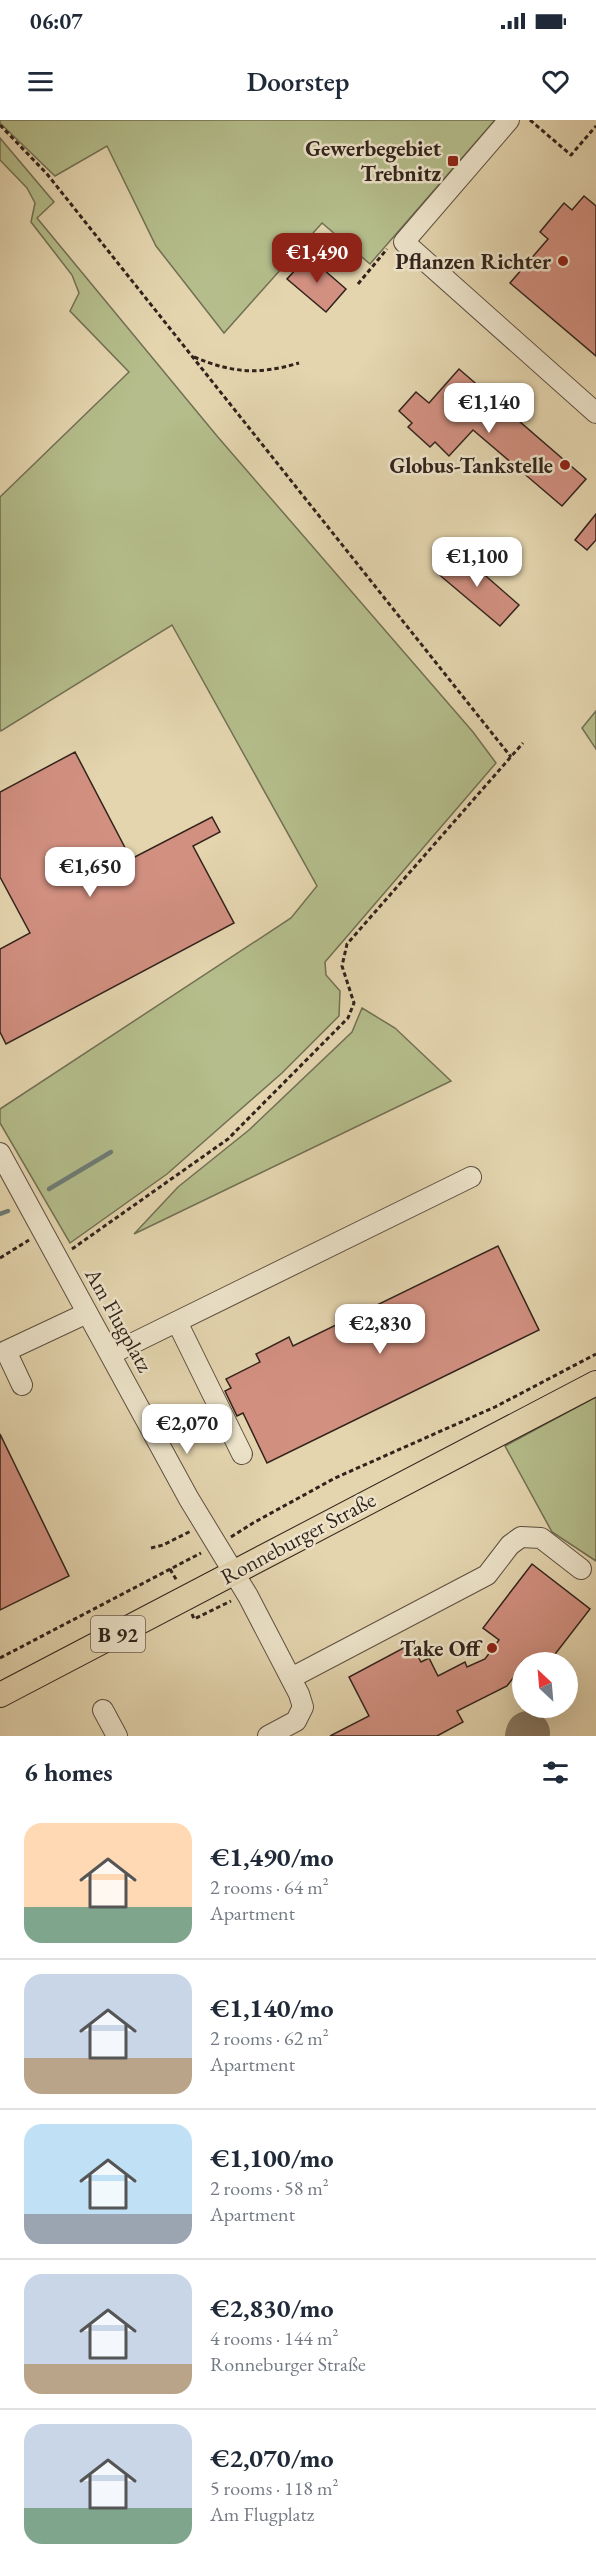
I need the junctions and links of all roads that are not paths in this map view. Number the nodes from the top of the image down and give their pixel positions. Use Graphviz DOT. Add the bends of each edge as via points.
graph roads {
  1 [pos="509,120"];
  2 [pos="596,412"];
  3 [pos="0,1153"];
  4 [pos="471,1177"];
  5 [pos="87,1314"];
  6 [pos="177,1322"];
  7 [pos="111,1354"];
  8 [pos="596,1383"];
  9 [pos="22,1385"];
  10 [pos="242,1454"];
  11 [pos="581,1569"];
  12 [pos="234,1572"];
  13 [pos="291,1678"];
  14 [pos="0,1695"];
  15 [pos="103,1710"];
  16 [pos="117,1736"];
  17 [pos="268,1736"];
  1 -- 2 [label="street" via="404,242"];
  3 -- 5 [label="street, Am Flugplatz"];
  4 -- 6 [label="street"];
  5 -- 7 [label="street, Am Flugplatz"];
  5 -- 9 [label="street" via="6,1351"];
  6 -- 7 [label="street"];
  6 -- 10 [label="street"];
  7 -- 12 [label="street, Am Flugplatz"];
  8 -- 12 [label="main road, Ronneburger Straße / B 92"];
  11 -- 13 [label="street" via="541,1538 521,1537 487,1575"];
  12 -- 13 [label="street, Am Flugplatz"];
  12 -- 14 [label="main road, Ronneburger Straße / B 92"];
  13 -- 17 [label="street, Am Flugplatz" via="303,1707 296,1721"];
  15 -- 16 [label="street"];
}
